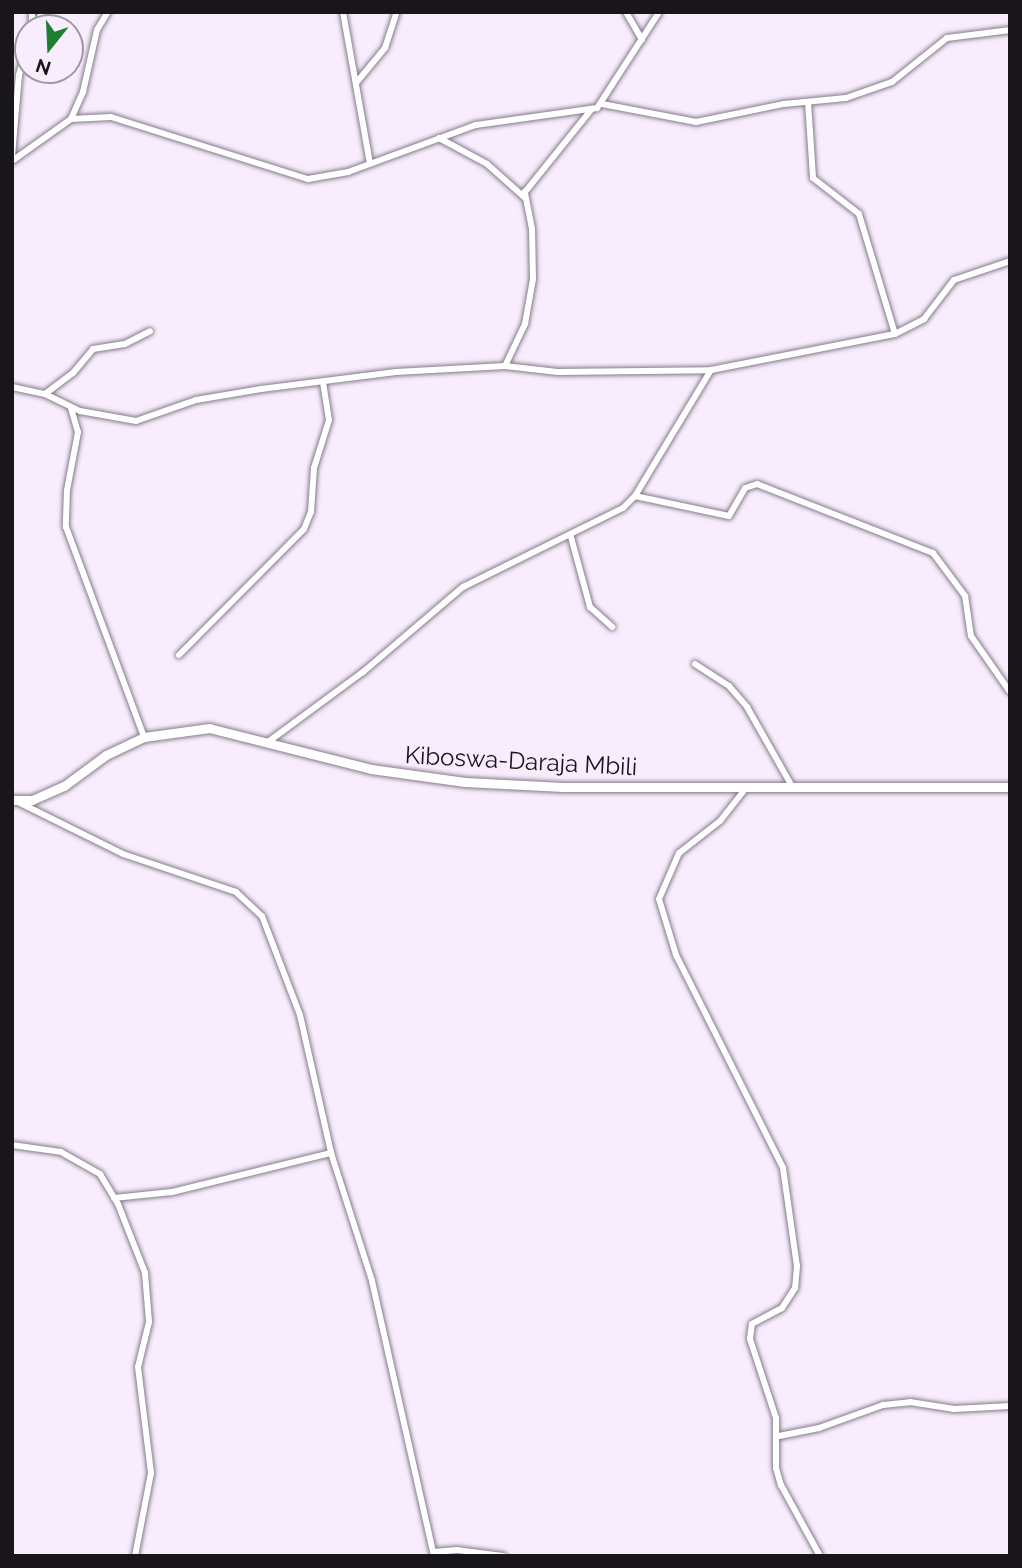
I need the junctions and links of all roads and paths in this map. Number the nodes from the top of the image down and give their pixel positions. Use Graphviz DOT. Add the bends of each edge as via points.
graph roads {
  1 [pos="108,12"];
  2 [pos="343,12"];
  3 [pos="397,12"];
  4 [pos="626,12"];
  5 [pos="659,12"];
  6 [pos="1010,30"];
  7 [pos="642,40"];
  8 [pos="356,83"];
  9 [pos="16,84"];
  10 [pos="808,102"];
  11 [pos="602,104"];
  12 [pos="591,110"];
  13 [pos="568,111"];
  14 [pos="71,119"];
  15 [pos="577,127"];
  16 [pos="439,138"];
  17 [pos="12,156"];
  18 [pos="12,161"];
  19 [pos="370,163"];
  20 [pos="524,197"];
  21 [pos="1010,261"];
  22 [pos="150,331"];
  23 [pos="895,334"];
  24 [pos="505,366"];
  25 [pos="711,370"];
  26 [pos="323,382"];
  27 [pos="12,387"];
  28 [pos="45,394"];
  29 [pos="71,408"];
  30 [pos="635,496"];
  31 [pos="571,537"];
  32 [pos="612,627"];
  33 [pos="180,655"];
  34 [pos="695,664"];
  35 [pos="1010,692"];
  36 [pos="144,737"];
  37 [pos="268,742"];
  38 [pos="1010,787"];
  39 [pos="746,788"];
  40 [pos="793,788"];
  41 [pos="15,801"];
  42 [pos="12,1145"];
  43 [pos="331,1153"];
  44 [pos="114,1198"];
  45 [pos="1010,1406"];
  46 [pos="779,1436"];
  47 [pos="434,1554"];
  48 [pos="135,1556"];
  49 [pos="504,1556"];
  50 [pos="820,1556"];
  1 -- 14 [label="street" via="97,30 83,92"];
  2 -- 8 [label="street"];
  3 -- 8 [label="street" via="385,48"];
  4 -- 7 [label="street"];
  5 -- 7 [label="street"];
  6 -- 10 [label="street" via="947,38 879,89 846,99"];
  7 -- 11 [label="street"];
  8 -- 19 [label="street"];
  9 -- 17 [label="street"];
  10 -- 11 [label="street" via="696,122"];
  10 -- 23 [label="street" via="813,178 859,214"];
  11 -- 12 [label="street"];
  12 -- 13 [label="street"];
  12 -- 15 [label="street"];
  13 -- 15 [label="street"];
  13 -- 16 [label="street" via="518,116"];
  14 -- 18 [label="street"];
  14 -- 19 [label="street" via="119,118 308,179"];
  15 -- 20 [label="street" via="533,177"];
  16 -- 19 [label="street"];
  16 -- 20 [label="street" via="487,164"];
  20 -- 24 [label="street" via="533,229 533,279 525,324"];
  21 -- 23 [label="street" via="954,280 924,318"];
  22 -- 28 [label="street" via="125,344 93,349 73,373"];
  23 -- 25 [label="street"];
  24 -- 25 [label="street" via="565,372"];
  24 -- 26 [label="street" via="396,372"];
  25 -- 30 [label="street"];
  26 -- 29 [label="street" via="197,400 136,421"];
  26 -- 33 [label="street" via="329,420 314,468 311,512 304,529"];
  27 -- 28 [label="street"];
  28 -- 29 [label="street"];
  29 -- 36 [label="street" via="78,432 66,527"];
  30 -- 31 [label="street"];
  30 -- 35 [label="street" via="729,516 745,488 757,484 933,553 965,596 971,636"];
  31 -- 32 [label="street" via="590,607"];
  31 -- 37 [label="street" via="463,587 363,672"];
  34 -- 40 [label="street" via="729,686 747,707"];
  36 -- 37 [label="main road, Kiboswa-Daraja Mbili" via="209,728"];
  36 -- 41 [label="main road, Kiboswa-Daraja Mbili" via="106,755 64,786"];
  37 -- 39 [label="main road, Kiboswa-Daraja Mbili" via="371,769 441,780"];
  38 -- 40 [label="main road, Kiboswa-Daraja Mbili"];
  39 -- 40 [label="main road, Kiboswa-Daraja Mbili"];
  39 -- 46 [label="street" via="720,821 679,853 659,899 676,955 783,1168 797,1266 795,1288 782,1308 757,1319 749,1331"];
  41 -- 43 [label="street" via="110,848 236,892 254,905 269,930 300,1015"];
  42 -- 44 [label="street" via="61,1152 83,1162 100,1174"];
  43 -- 44 [label="street" via="172,1192"];
  43 -- 47 [label="street" via="372,1280"];
  44 -- 48 [label="street" via="145,1273 149,1309 138,1367 150,1485"];
  45 -- 46 [label="street" via="883,1405 819,1428"];
  46 -- 50 [label="street" via="776,1468 781,1485"];
  47 -- 49 [label="street" via="457,1550"];
}
